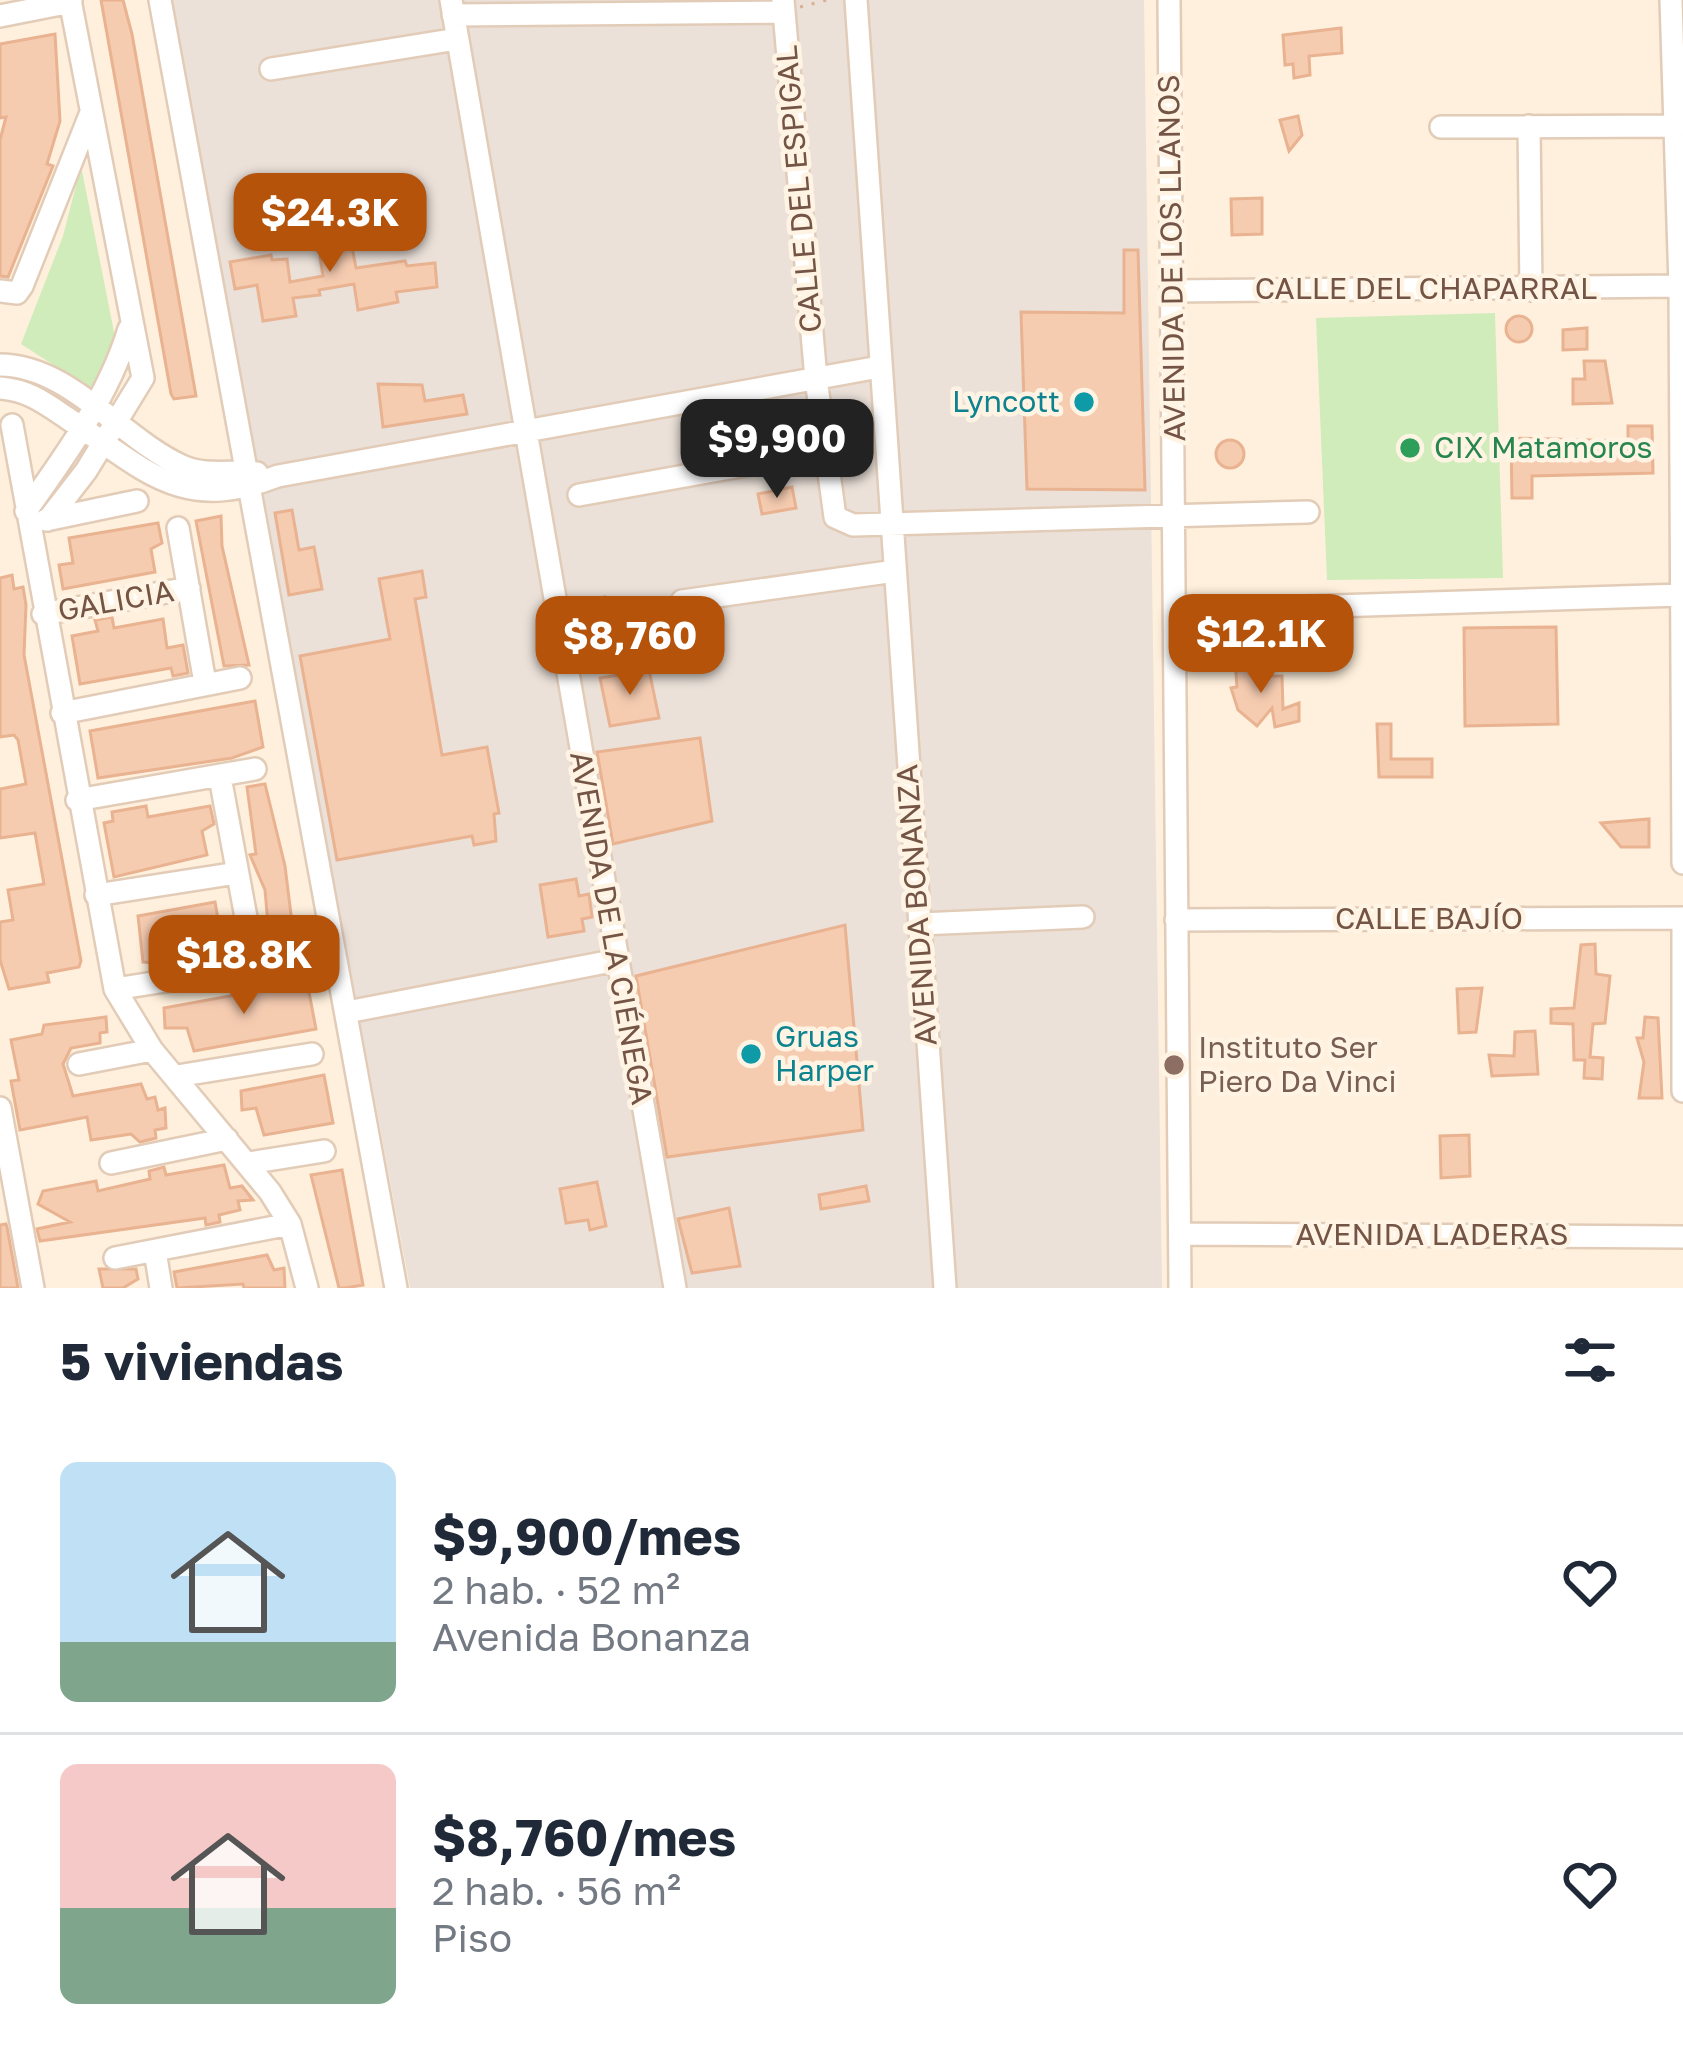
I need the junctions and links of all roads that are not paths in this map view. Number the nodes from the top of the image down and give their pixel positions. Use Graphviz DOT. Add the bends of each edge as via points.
graph roads {
  1 [pos="160,0"];
  2 [pos="856,0"];
  3 [pos="1169,0"];
  4 [pos="1671,0"];
  5 [pos="70,1"];
  6 [pos="783,6"];
  7 [pos="452,7"];
  8 [pos="0,16"];
  9 [pos="458,38"];
  10 [pos="271,69"];
  11 [pos="1679,73"];
  12 [pos="90,115"];
  13 [pos="1677,126"];
  14 [pos="1441,127"];
  15 [pos="1528,127"];
  16 [pos="1680,286"];
  17 [pos="1531,290"];
  18 [pos="0,291"];
  19 [pos="1172,291"];
  20 [pos="129,328"];
  21 [pos="0,365"];
  22 [pos="879,367"];
  23 [pos="1682,369"];
  24 [pos="816,379"];
  25 [pos="0,388"];
  26 [pos="86,417"];
  27 [pos="12,425"];
  28 [pos="524,431"];
  29 [pos="110,434"];
  30 [pos="824,452"];
  31 [pos="246,480"];
  32 [pos="579,495"];
  33 [pos="137,501"];
  34 [pos="1308,512"];
  35 [pos="1174,516"];
  36 [pos="34,518"];
  37 [pos="892,521"];
  38 [pos="178,528"];
  39 [pos="895,571"];
  40 [pos="190,588"];
  41 [pos="1681,595"];
  42 [pos="682,601"];
  43 [pos="1174,611"];
  44 [pos="43,614"];
  45 [pos="1682,667"];
  46 [pos="240,678"];
  47 [pos="205,683"];
  48 [pos="62,712"];
  49 [pos="255,769"];
  50 [pos="220,777"];
  51 [pos="77,800"];
  52 [pos="1683,863"];
  53 [pos="237,873"];
  54 [pos="96,895"];
  55 [pos="1083,917"];
  56 [pos="1176,920"];
  57 [pos="1683,921"];
  58 [pos="920,924"];
  59 [pos="1682,955"];
  60 [pos="616,959"];
  61 [pos="291,961"];
  62 [pos="255,966"];
  63 [pos="116,989"];
  64 [pos="347,1012"];
  65 [pos="152,1050"];
  66 [pos="312,1054"];
  67 [pos="79,1064"];
  68 [pos="177,1076"];
  69 [pos="1683,1091"];
  70 [pos="0,1108"];
  71 [pos="227,1139"];
  72 [pos="3,1145"];
  73 [pos="324,1150"];
  74 [pos="111,1163"];
  75 [pos="249,1163"];
  76 [pos="290,1224"];
  77 [pos="1180,1234"];
  78 [pos="1683,1237"];
  79 [pos="155,1251"];
  80 [pos="115,1258"];
  81 [pos="33,1288"];
  82 [pos="161,1288"];
  83 [pos="307,1288"];
  84 [pos="396,1288"];
  85 [pos="675,1288"];
  86 [pos="945,1288"];
  87 [pos="1180,1288"];
  1 -- 31 [label="street"];
  2 -- 22 [label="street, AVENIDA BONANZA"];
  3 -- 19 [label="street, AVENIDA DE LOS LLANOS"];
  4 -- 11 [label="street"];
  5 -- 8 [label="street"];
  5 -- 12 [label="street"];
  6 -- 7 [label="street"];
  6 -- 24 [label="street, CALLE DEL ESPIGAL"];
  7 -- 9 [label="street, AVENIDA DE LA CIÉNEGA"];
  9 -- 10 [label="street"];
  9 -- 28 [label="street, AVENIDA DE LA CIÉNEGA"];
  11 -- 13 [label="street"];
  12 -- 18 [label="street" via="22,286"];
  12 -- 20 [label="street"];
  13 -- 15 [label="street"];
  13 -- 16 [label="street"];
  14 -- 15 [label="street"];
  15 -- 17 [label="street"];
  16 -- 17 [label="street, CALLE DEL CHAPARRAL"];
  16 -- 23 [label="street"];
  17 -- 19 [label="street, CALLE DEL CHAPARRAL"];
  19 -- 35 [label="street, AVENIDA DE LOS LLANOS"];
  20 -- 26 [label="street"];
  20 -- 29 [label="street" via="142,378"];
  21 -- 26 [label="street" via="35,371"];
  22 -- 24 [label="street"];
  22 -- 37 [label="street, AVENIDA BONANZA"];
  23 -- 41 [label="street"];
  24 -- 28 [label="street"];
  24 -- 30 [label="street"];
  25 -- 26 [label="street"];
  26 -- 29 [label="street"];
  26 -- 36 [label="street"];
  27 -- 36 [label="street"];
  28 -- 31 [label="street"];
  28 -- 60 [label="street, AVENIDA DE LA CIÉNEGA"];
  29 -- 31 [label="street" via="177,488 217,493"];
  29 -- 36 [label="street"];
  30 -- 32 [label="street"];
  30 -- 37 [label="street" via="835,517 853,525"];
  31 -- 64 [label="street"];
  33 -- 36 [label="street"];
  34 -- 35 [label="street"];
  35 -- 37 [label="street"];
  35 -- 43 [label="street, AVENIDA DE LOS LLANOS"];
  36 -- 44 [label="street"];
  37 -- 39 [label="street, AVENIDA BONANZA"];
  38 -- 40 [label="street"];
  39 -- 42 [label="street"];
  39 -- 58 [label="street, AVENIDA BONANZA"];
  40 -- 44 [label="street, GALICIA"];
  40 -- 47 [label="street"];
  41 -- 43 [label="street"];
  41 -- 45 [label="street"];
  43 -- 56 [label="street"];
  44 -- 48 [label="street"];
  45 -- 52 [label="street"];
  46 -- 47 [label="street"];
  47 -- 48 [label="street"];
  48 -- 51 [label="street"];
  49 -- 50 [label="street"];
  50 -- 51 [label="street"];
  50 -- 53 [label="street"];
  51 -- 54 [label="street"];
  53 -- 54 [label="street"];
  53 -- 62 [label="street"];
  54 -- 63 [label="street"];
  55 -- 58 [label="street"];
  56 -- 57 [label="street, CALLE BAJÍO"];
  56 -- 77 [label="street"];
  57 -- 59 [label="street"];
  58 -- 86 [label="street, AVENIDA BONANZA"];
  59 -- 69 [label="street"];
  60 -- 64 [label="street"];
  60 -- 85 [label="street, AVENIDA DE LA CIÉNEGA"];
  61 -- 62 [label="street"];
  62 -- 63 [label="street"];
  63 -- 65 [label="street"];
  64 -- 84 [label="street"];
  65 -- 67 [label="street"];
  65 -- 68 [label="street"];
  66 -- 68 [label="street"];
  68 -- 71 [label="street"];
  70 -- 72 [label="street"];
  71 -- 74 [label="street"];
  71 -- 75 [label="street"];
  72 -- 81 [label="street"];
  73 -- 75 [label="street"];
  75 -- 76 [label="street"];
  76 -- 79 [label="street"];
  76 -- 83 [label="street"];
  77 -- 78 [label="street, AVENIDA LADERAS"];
  77 -- 87 [label="street"];
  79 -- 80 [label="street"];
  79 -- 82 [label="street"];
}
